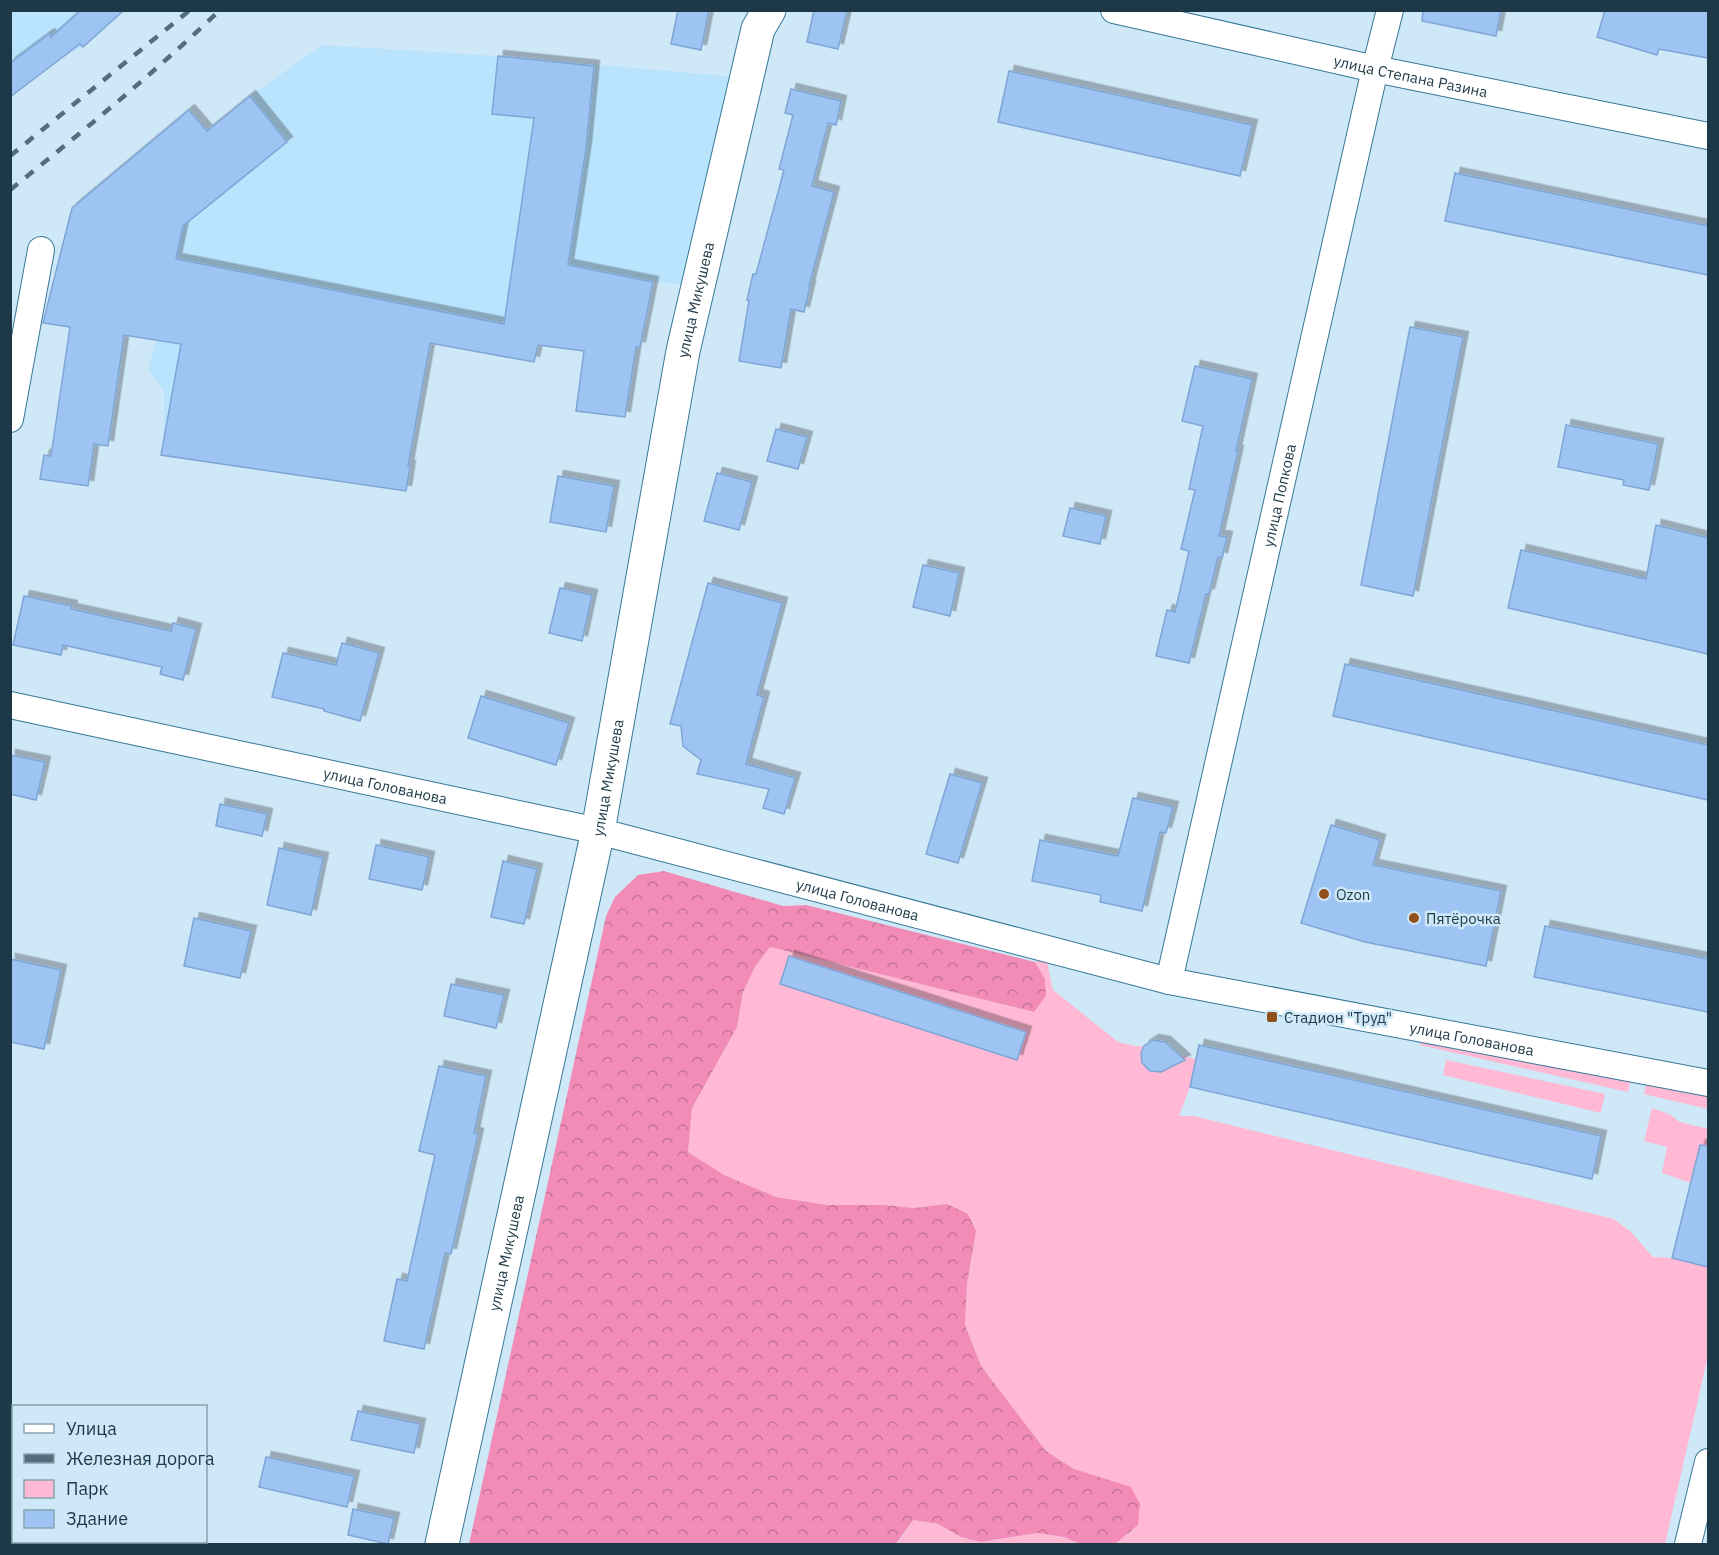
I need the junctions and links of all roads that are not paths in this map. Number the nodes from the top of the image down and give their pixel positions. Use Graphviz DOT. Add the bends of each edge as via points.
graph roads {
  1 [pos="769,10"];
  2 [pos="1114,10"];
  3 [pos="1390,10"];
  4 [pos="1375,69"];
  5 [pos="1708,136"];
  6 [pos="41,250"];
  7 [pos="10,419"];
  8 [pos="10,705"];
  9 [pos="598,831"];
  10 [pos="1169,981"];
  11 [pos="1708,1083"];
  12 [pos="1708,1462"];
  13 [pos="442,1545"];
  14 [pos="1688,1545"];
  1 -- 9 [label="street, улица Микушева" via="758,29 683,351"];
  2 -- 4 [label="street, улица Степана Разина"];
  3 -- 4 [label="street, улица Попкова"];
  4 -- 5 [label="street, улица Степана Разина"];
  4 -- 10 [label="street, улица Попкова"];
  6 -- 7 [label="street"];
  8 -- 9 [label="street, улица Голованова"];
  9 -- 10 [label="street, улица Голованова"];
  9 -- 13 [label="street, улица Микушева"];
  10 -- 11 [label="street, улица Голованова"];
  12 -- 14 [label="street"];
}
